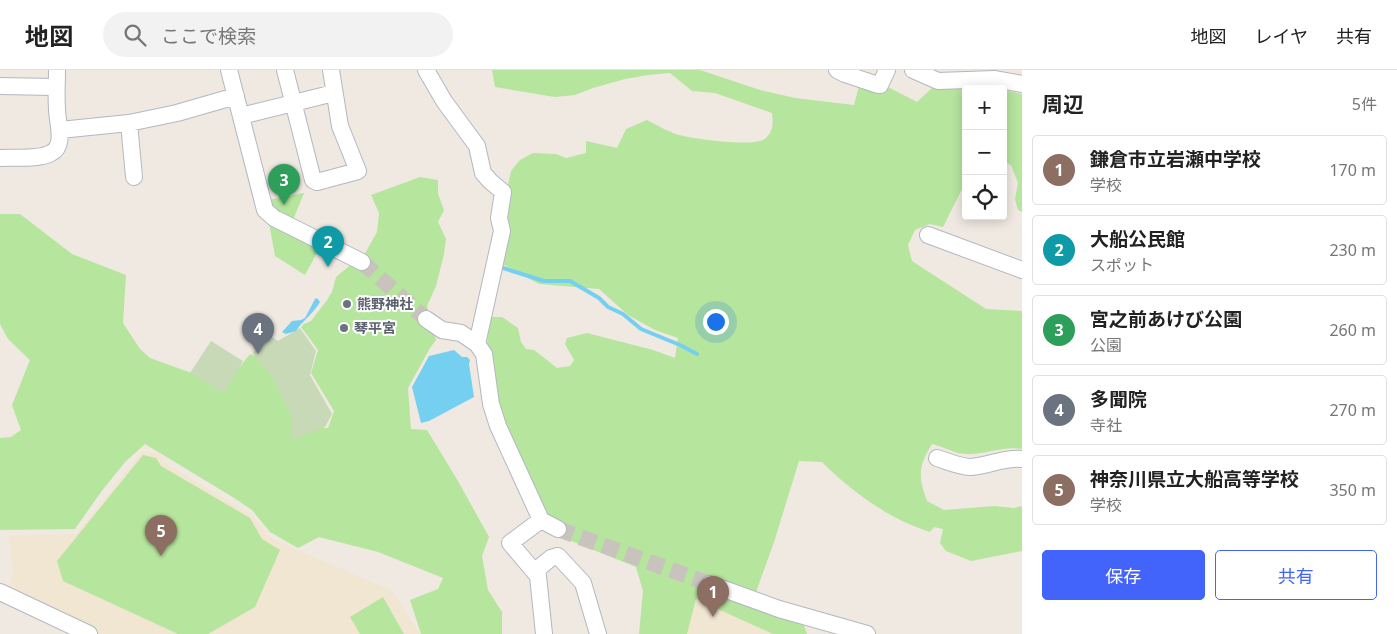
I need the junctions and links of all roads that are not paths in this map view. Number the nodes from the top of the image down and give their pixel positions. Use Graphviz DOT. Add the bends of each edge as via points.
graph roads {
  1 [pos="56,70"];
  2 [pos="229,70"];
  3 [pos="285,70"];
  4 [pos="331,70"];
  5 [pos="426,70"];
  6 [pos="837,70"];
  7 [pos="887,70"];
  8 [pos="913,70"];
  9 [pos="997,74"];
  10 [pos="941,75"];
  11 [pos="1022,84"];
  12 [pos="0,86"];
  13 [pos="56,88"];
  14 [pos="334,93"];
  15 [pos="236,96"];
  16 [pos="293,103"];
  17 [pos="241,116"];
  18 [pos="129,124"];
  19 [pos="60,130"];
  20 [pos="0,158"];
  21 [pos="134,176"];
  22 [pos="928,235"];
  23 [pos="362,262"];
  24 [pos="1022,270"];
  25 [pos="426,320"];
  26 [pos="477,344"];
  27 [pos="937,458"];
  28 [pos="1022,459"];
  29 [pos="541,520"];
  30 [pos="558,529"];
  31 [pos="535,572"];
  32 [pos="710,584"];
  33 [pos="0,592"];
  34 [pos="89,634"];
  35 [pos="544,634"];
  36 [pos="598,634"];
  37 [pos="867,634"];
  1 -- 13 [label="street"];
  2 -- 15 [label="street"];
  3 -- 16 [label="street"];
  4 -- 14 [label="street"];
  5 -- 26 [label="street" via="477,146 483,173 503,192 499,218 502,232"];
  6 -- 7 [label="street" via="878,85"];
  8 -- 10 [label="street"];
  9 -- 10 [label="street"];
  9 -- 11 [label="street"];
  12 -- 13 [label="street"];
  13 -- 19 [label="street"];
  14 -- 16 [label="street"];
  14 -- 16 [label="street" via="340,126 358,171 317,182"];
  15 -- 17 [label="street"];
  15 -- 18 [label="street"];
  16 -- 17 [label="street"];
  17 -- 23 [label="street" via="265,210 274,218"];
  18 -- 19 [label="street"];
  18 -- 21 [label="street"];
  19 -- 20 [label="street" via="57,149 52,153"];
  22 -- 24 [label="street"];
  25 -- 26 [label="street" via="442,330 461,333"];
  26 -- 29 [label="street" via="484,354 491,404 498,426"];
  27 -- 28 [label="street" via="971,467"];
  29 -- 30 [label="street"];
  29 -- 31 [label="street" via="510,543"];
  31 -- 35 [label="street"];
  31 -- 36 [label="street" via="558,556 583,583"];
  32 -- 37 [label="street" via="779,609"];
  33 -- 34 [label="street"];
}
